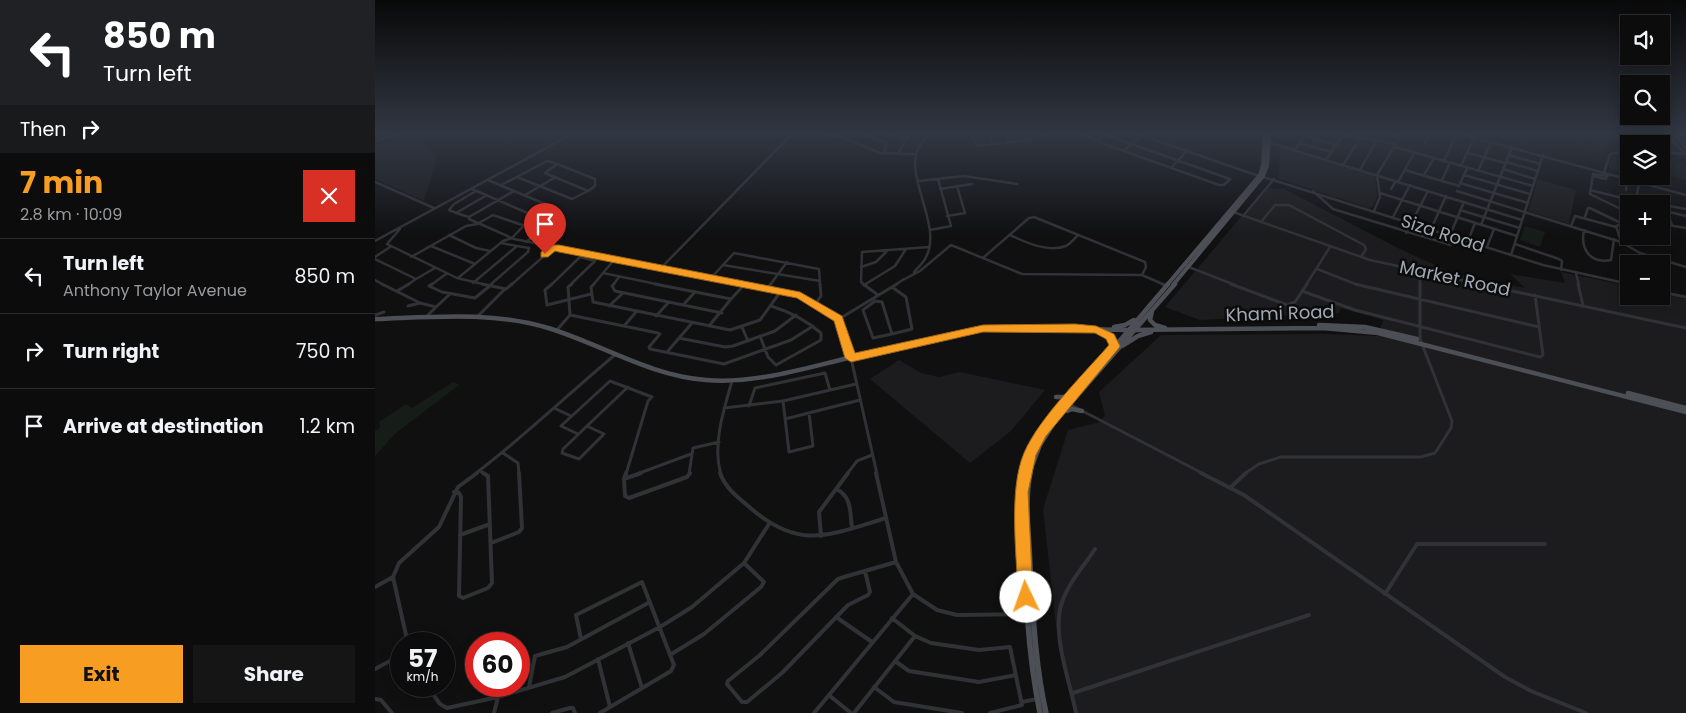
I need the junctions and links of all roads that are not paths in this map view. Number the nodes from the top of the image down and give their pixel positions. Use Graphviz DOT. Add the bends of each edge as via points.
graph roads {
  1 [pos="509,168"];
  2 [pos="532,168"];
  3 [pos="550,168"];
  4 [pos="568,168"];
  5 [pos="758,168"];
  6 [pos="918,168"];
  7 [pos="1171,168"];
  8 [pos="1200,168"];
  9 [pos="1240,168"];
  10 [pos="1265,168"];
  11 [pos="1355,168"];
  12 [pos="1381,168"];
  13 [pos="1428,168"];
  14 [pos="1448,168"];
  15 [pos="1467,168"];
  16 [pos="1468,168"];
  17 [pos="1528,168"];
  18 [pos="1589,168"];
  19 [pos="1607,168"];
  20 [pos="1503,169"];
  21 [pos="1360,170"];
  22 [pos="1405,170"];
  23 [pos="1479,171"];
  24 [pos="1538,171"];
  25 [pos="1606,173"];
  26 [pos="1261,175"];
  27 [pos="1377,175"];
  28 [pos="1424,175"];
  29 [pos="1464,175"];
  30 [pos="517,177"];
  31 [pos="554,177"];
  32 [pos="1500,177"];
  33 [pos="1620,178"];
  34 [pos="938,179"];
  35 [pos="1274,179"];
  36 [pos="1535,179"];
  37 [pos="487,180"];
  38 [pos="1442,180"];
  39 [pos="919,181"];
  40 [pos="1397,181"];
  41 [pos="375,182"];
  42 [pos="972,184"];
  43 [pos="1017,184"];
  44 [pos="1460,184"];
  45 [pos="1410,185"];
  46 [pos="1497,185"];
  47 [pos="1626,185"];
  48 [pos="1639,185"];
  49 [pos="501,186"];
  50 [pos="540,186"];
  51 [pos="957,186"];
  52 [pos="1533,186"];
  53 [pos="941,188"];
  54 [pos="471,189"];
  55 [pos="1391,189"];
  56 [pos="1590,190"];
  57 [pos="1626,190"];
  58 [pos="477,191"];
  59 [pos="515,191"];
  60 [pos="588,191"];
  61 [pos="1313,191"];
  62 [pos="1428,191"];
  63 [pos="1457,191"];
  64 [pos="1658,192"];
  65 [pos="1380,193"];
  66 [pos="1494,193"];
  67 [pos="1530,194"];
  68 [pos="1637,194"];
  69 [pos="487,195"];
  70 [pos="525,195"];
  71 [pos="1686,195"];
  72 [pos="1446,196"];
  73 [pos="1620,198"];
  74 [pos="1453,199"];
  75 [pos="498,200"];
  76 [pos="1401,200"];
  77 [pos="1491,201"];
  78 [pos="1464,202"];
  79 [pos="1528,203"];
  80 [pos="1670,205"];
  81 [pos="1419,206"];
  82 [pos="435,209"];
  83 [pos="1487,209"];
  84 [pos="1686,209"];
  85 [pos="1460,210"];
  86 [pos="1620,210"];
  87 [pos="1374,211"];
  88 [pos="1525,211"];
  89 [pos="1232,212"];
  90 [pos="1439,212"];
  91 [pos="1670,212"];
  92 [pos="457,213"];
  93 [pos="469,216"];
  94 [pos="549,216"];
  95 [pos="947,216"];
  96 [pos="1243,216"];
  97 [pos="1686,216"];
  98 [pos="1393,217"];
  99 [pos="531,218"];
  100 [pos="1457,218"];
  101 [pos="1484,218"];
  102 [pos="1585,218"];
  103 [pos="1522,220"];
  104 [pos="1670,221"];
  105 [pos="1261,222"];
  106 [pos="478,223"];
  107 [pos="1411,223"];
  108 [pos="1475,223"];
  109 [pos="1620,223"];
  110 [pos="1620,224"];
  111 [pos="1481,225"];
  112 [pos="1672,225"];
  113 [pos="525,226"];
  114 [pos="1571,226"];
  115 [pos="402,227"];
  116 [pos="1616,227"];
  117 [pos="1520,228"];
  118 [pos="1686,228"];
  119 [pos="1431,229"];
  120 [pos="1494,229"];
  121 [pos="930,230"];
  122 [pos="1584,230"];
  123 [pos="1406,233"];
  124 [pos="449,235"];
  125 [pos="1078,235"];
  126 [pos="1450,235"];
  127 [pos="1010,236"];
  128 [pos="1517,236"];
  129 [pos="512,238"];
  130 [pos="1458,238"];
  131 [pos="1614,239"];
  132 [pos="1620,239"];
  133 [pos="375,241"];
  134 [pos="1468,241"];
  135 [pos="501,242"];
  136 [pos="526,242"];
  137 [pos="1620,242"];
  138 [pos="532,243"];
  139 [pos="1515,244"];
  140 [pos="1626,245"];
  141 [pos="391,246"];
  142 [pos="430,246"];
  143 [pos="517,246"];
  144 [pos="929,247"];
  145 [pos="1330,247"];
  146 [pos="1487,247"];
  147 [pos="529,248"];
  148 [pos="553,248"];
  149 [pos="906,249"];
  150 [pos="888,250"];
  151 [pos="491,251"];
  152 [pos="1640,253"];
  153 [pos="584,254"];
  154 [pos="1511,255"];
  155 [pos="1646,255"];
  156 [pos="411,257"];
  157 [pos="580,257"];
  158 [pos="600,257"];
  159 [pos="984,257"];
  160 [pos="1361,257"];
  161 [pos="375,258"];
  162 [pos="615,260"];
  163 [pos="595,262"];
  164 [pos="787,262"];
  165 [pos="1670,262"];
  166 [pos="475,264"];
  167 [pos="723,265"];
  168 [pos="1187,266"];
  169 [pos="861,267"];
  170 [pos="1686,267"];
  171 [pos="435,268"];
  172 [pos="661,268"];
  173 [pos="1317,269"];
  174 [pos="1420,270"];
  175 [pos="1561,270"];
  176 [pos="602,273"];
  177 [pos="1576,273"];
  178 [pos="447,274"];
  179 [pos="777,274"];
  180 [pos="1142,275"];
  181 [pos="620,277"];
  182 [pos="457,278"];
  183 [pos="711,278"];
  184 [pos="416,279"];
  185 [pos="375,280"];
  186 [pos="903,280"];
  187 [pos="820,282"];
  188 [pos="1620,282"];
  189 [pos="472,283"];
  190 [pos="744,285"];
  191 [pos="864,285"];
  192 [pos="489,286"];
  193 [pos="1169,286"];
  194 [pos="892,287"];
  195 [pos="506,289"];
  196 [pos="767,289"];
  197 [pos="396,291"];
  198 [pos="781,291"];
  199 [pos="1302,291"];
  200 [pos="695,292"];
  201 [pos="624,293"];
  202 [pos="450,294"];
  203 [pos="591,294"];
  204 [pos="1670,294"];
  205 [pos="878,295"];
  206 [pos="1535,295"];
  207 [pos="1686,297"];
  208 [pos="731,299"];
  209 [pos="1419,299"];
  210 [pos="413,300"];
  211 [pos="569,300"];
  212 [pos="669,302"];
  213 [pos="816,303"];
  214 [pos="419,304"];
  215 [pos="684,304"];
  216 [pos="609,306"];
  217 [pos="771,306"];
  218 [pos="1583,306"];
  219 [pos="436,307"];
  220 [pos="1154,307"];
  221 [pos="384,312"];
  222 [pos="432,312"];
  223 [pos="637,312"];
  224 [pos="722,313"];
  225 [pos="375,315"];
  226 [pos="571,315"];
  227 [pos="796,315"];
  228 [pos="656,316"];
  229 [pos="1139,316"];
  230 [pos="438,317"];
  231 [pos="477,317"];
  232 [pos="425,318"];
  233 [pos="839,318"];
  234 [pos="375,319"];
  235 [pos="692,323"];
  236 [pos="624,326"];
  237 [pos="709,326"];
  238 [pos="813,326"];
  239 [pos="1420,326"];
  240 [pos="742,327"];
  241 [pos="1539,327"];
  242 [pos="1686,328"];
  243 [pos="1095,329"];
  244 [pos="1171,329"];
  245 [pos="1130,330"];
  246 [pos="1165,330"];
  247 [pos="555,331"];
  248 [pos="892,334"];
  249 [pos="760,336"];
  250 [pos="679,338"];
  251 [pos="748,341"];
  252 [pos="1420,341"];
  253 [pos="1117,347"];
  254 [pos="766,350"];
  255 [pos="667,352"];
  256 [pos="616,354"];
  257 [pos="851,358"];
  258 [pos="732,380"];
  259 [pos="856,384"];
  260 [pos="628,387"];
  261 [pos="830,390"];
  262 [pos="1073,398"];
  263 [pos="859,400"];
  264 [pos="783,401"];
  265 [pos="1068,404"];
  266 [pos="749,406"];
  267 [pos="554,408"];
  268 [pos="724,408"];
  269 [pos="1081,410"];
  270 [pos="1686,410"];
  271 [pos="1063,411"];
  272 [pos="809,413"];
  273 [pos="571,416"];
  274 [pos="785,419"];
  275 [pos="587,426"];
  276 [pos="578,434"];
  277 [pos="719,442"];
  278 [pos="503,453"];
  279 [pos="691,454"];
  280 [pos="873,455"];
  281 [pos="480,471"];
  282 [pos="624,478"];
  283 [pos="1231,487"];
  284 [pos="836,489"];
  285 [pos="454,492"];
  286 [pos="886,518"];
  287 [pos="490,524"];
  288 [pos="769,524"];
  289 [pos="852,528"];
  290 [pos="460,535"];
  291 [pos="821,536"];
  292 [pos="491,543"];
  293 [pos="1545,544"];
  294 [pos="1095,549"];
  295 [pos="896,562"];
  296 [pos="744,563"];
  297 [pos="865,571"];
  298 [pos="393,577"];
  299 [pos="375,586"];
  300 [pos="913,594"];
  301 [pos="1385,594"];
  302 [pos="650,602"];
  303 [pos="1029,614"];
  304 [pos="1309,615"];
  305 [pos="836,616"];
  306 [pos="892,618"];
  307 [pos="659,626"];
  308 [pos="405,632"];
  309 [pos="915,636"];
  310 [pos="581,639"];
  311 [pos="872,642"];
  312 [pos="628,643"];
  313 [pos="670,655"];
  314 [pos="598,659"];
  315 [pos="390,661"];
  316 [pos="895,661"];
  317 [pos="375,669"];
  318 [pos="1016,675"];
  319 [pos="530,680"];
  320 [pos="530,687"];
  321 [pos="874,687"];
  322 [pos="642,688"];
  323 [pos="1073,693"];
  324 [pos="830,696"];
  325 [pos="435,697"];
  326 [pos="498,697"];
  327 [pos="375,699"];
  328 [pos="1037,699"];
  329 [pos="1022,702"];
  330 [pos="610,707"];
  331 [pos="447,711"];
  332 [pos="392,713"];
  333 [pos="494,713"];
  334 [pos="552,713"];
  335 [pos="575,713"];
  336 [pos="600,713"];
  337 [pos="814,713"];
  338 [pos="853,713"];
  339 [pos="962,713"];
  340 [pos="990,713"];
  341 [pos="1040,713"];
  342 [pos="1047,713"];
  343 [pos="1076,713"];
  344 [pos="1586,713"];
  1 -- 37 [label="street"];
  2 -- 30 [label="street"];
  3 -- 31 [label="street" via="544,172"];
  4 -- 60 [label="street" via="595,179 595,186"];
  5 -- 172 [label="street"];
  6 -- 39 [label="street"];
  7 -- 8 [label="street" via="1219,185 1224,185 1229,179"];
  9 -- 26 [label="street, Siza Road"];
  10 -- 26 [label="main road"];
  11 -- 21 [label="street"];
  12 -- 27 [label="street"];
  13 -- 28 [label="street"];
  14 -- 38 [label="street"];
  15 -- 29 [label="street"];
  16 -- 23 [label="street"];
  17 -- 24 [label="street"];
  18 -- 25 [label="street"];
  19 -- 25 [label="street"];
  20 -- 32 [label="street"];
  20 -- 36 [label="street"];
  21 -- 27 [label="street"];
  22 -- 28 [label="street"];
  22 -- 40 [label="street"];
  23 -- 32 [label="street"];
  24 -- 36 [label="street"];
  25 -- 33 [label="street"];
  25 -- 56 [label="street" via="1595,173"];
  25 -- 71 [label="street"];
  26 -- 35 [label="street, Siza Road"];
  26 -- 89 [label="main road"];
  27 -- 40 [label="street"];
  27 -- 65 [label="street"];
  28 -- 38 [label="street"];
  29 -- 44 [label="street"];
  29 -- 46 [label="street"];
  30 -- 49 [label="street"];
  30 -- 50 [label="street"];
  31 -- 50 [label="street"];
  31 -- 60 [label="street"];
  32 -- 46 [label="street"];
  32 -- 52 [label="street"];
  34 -- 39 [label="street"];
  34 -- 43 [label="street" via="965,176"];
  34 -- 53 [label="street"];
  35 -- 61 [label="street, Siza Road"];
  35 -- 96 [label="street"];
  36 -- 52 [label="street"];
  37 -- 49 [label="street"];
  37 -- 54 [label="street"];
  38 -- 44 [label="street"];
  39 -- 121 [label="street"];
  40 -- 45 [label="street"];
  40 -- 55 [label="street"];
  41 -- 82 [label="street"];
  42 -- 51 [label="street"];
  44 -- 63 [label="street"];
  44 -- 66 [label="street"];
  45 -- 62 [label="street"];
  45 -- 76 [label="street"];
  46 -- 66 [label="street"];
  46 -- 67 [label="street"];
  47 -- 57 [label="street"];
  48 -- 68 [label="street"];
  49 -- 59 [label="street"];
  50 -- 60 [label="street" via="572,199"];
  50 -- 70 [label="street"];
  51 -- 53 [label="street"];
  51 -- 95 [label="street" via="965,213"];
  52 -- 67 [label="street"];
  53 -- 95 [label="street"];
  54 -- 58 [label="street"];
  54 -- 82 [label="street"];
  56 -- 73 [label="street"];
  56 -- 86 [label="street" via="1592,196"];
  58 -- 69 [label="street"];
  58 -- 92 [label="street" via="452,205 449,210"];
  59 -- 70 [label="street"];
  59 -- 75 [label="street"];
  61 -- 87 [label="street, Siza Road"];
  61 -- 123 [label="street" via="1333,209"];
  62 -- 72 [label="street"];
  62 -- 81 [label="street"];
  63 -- 74 [label="street"];
  63 -- 77 [label="street"];
  64 -- 71 [label="street"];
  65 -- 76 [label="street"];
  65 -- 87 [label="street"];
  66 -- 77 [label="street"];
  66 -- 79 [label="street"];
  67 -- 79 [label="street"];
  69 -- 75 [label="street"];
  69 -- 92 [label="street"];
  70 -- 94 [label="street" via="550,205"];
  72 -- 74 [label="street"];
  72 -- 90 [label="street"];
  74 -- 78 [label="street"];
  75 -- 93 [label="street"];
  75 -- 99 [label="street" via="530,214"];
  76 -- 81 [label="street"];
  76 -- 98 [label="street"];
  77 -- 83 [label="street"];
  77 -- 88 [label="street"];
  78 -- 83 [label="street"];
  78 -- 85 [label="street"];
  79 -- 88 [label="street"];
  80 -- 84 [label="street"];
  81 -- 90 [label="street"];
  81 -- 107 [label="street"];
  82 -- 115 [label="street"];
  83 -- 101 [label="street"];
  83 -- 103 [label="street"];
  85 -- 100 [label="street"];
  85 -- 101 [label="street"];
  87 -- 98 [label="street, Siza Road"];
  88 -- 103 [label="street"];
  88 -- 114 [label="street"];
  89 -- 96 [label="street, Market Road"];
  89 -- 168 [label="main road"];
  90 -- 100 [label="street"];
  90 -- 119 [label="street"];
  91 -- 97 [label="street"];
  92 -- 93 [label="street"];
  93 -- 106 [label="street"];
  94 -- 99 [label="street"];
  94 -- 136 [label="street" via="546,225"];
  95 -- 121 [label="street" via="951,227"];
  96 -- 105 [label="street, Market Road"];
  98 -- 107 [label="street, Siza Road"];
  99 -- 113 [label="street"];
  100 -- 108 [label="street"];
  100 -- 126 [label="street"];
  101 -- 111 [label="street"];
  101 -- 117 [label="street"];
  102 -- 109 [label="street" via="1590,208"];
  102 -- 114 [label="street" via="1573,217"];
  102 -- 116 [label="street"];
  103 -- 117 [label="street"];
  104 -- 112 [label="street"];
  105 -- 145 [label="street, Market Road"];
  105 -- 160 [label="street" via="1275,205 1289,205 1364,245 1367,249"];
  106 -- 113 [label="street" via="494,215"];
  106 -- 124 [label="street"];
  106 -- 129 [label="street"];
  107 -- 119 [label="street, Siza Road"];
  107 -- 123 [label="street"];
  108 -- 111 [label="street"];
  108 -- 134 [label="street"];
  110 -- 116 [label="street"];
  111 -- 120 [label="street"];
  112 -- 118 [label="street"];
  113 -- 129 [label="street"];
  114 -- 122 [label="street"];
  115 -- 133 [label="street"];
  115 -- 141 [label="street" via="386,243"];
  116 -- 132 [label="street"];
  117 -- 128 [label="street"];
  119 -- 126 [label="street, Siza Road"];
  120 -- 128 [label="street"];
  120 -- 146 [label="street"];
  121 -- 144 [label="street"];
  122 -- 131 [label="street"];
  122 -- 131 [label="street" via="1583,245 1596,259 1611,260"];
  123 -- 130 [label="street" via="1451,245"];
  124 -- 142 [label="street"];
  124 -- 151 [label="street"];
  125 -- 127 [label="street" via="1066,246 1036,246"];
  125 -- 127 [label="street" via="1034,217"];
  125 -- 180 [label="street" via="1145,262 1147,267"];
  126 -- 130 [label="street, Siza Road"];
  127 -- 159 [label="street"];
  128 -- 139 [label="street"];
  129 -- 135 [label="street"];
  129 -- 136 [label="street"];
  130 -- 134 [label="street, Siza Road"];
  131 -- 137 [label="street"];
  134 -- 146 [label="street, Siza Road"];
  135 -- 143 [label="street"];
  135 -- 151 [label="street"];
  136 -- 138 [label="street"];
  138 -- 147 [label="street"];
  138 -- 148 [label="street"];
  139 -- 154 [label="street"];
  139 -- 175 [label="street" via="1559,259"];
  140 -- 152 [label="street"];
  141 -- 156 [label="street"];
  141 -- 161 [label="street"];
  142 -- 156 [label="street"];
  142 -- 166 [label="street"];
  143 -- 147 [label="street"];
  143 -- 189 [label="street"];
  144 -- 149 [label="street"];
  144 -- 186 [label="street" via="917,270"];
  145 -- 160 [label="street, Market Road"];
  145 -- 173 [label="street"];
  146 -- 154 [label="street, Siza Road"];
  147 -- 192 [label="street"];
  148 -- 153 [label="street"];
  148 -- 195 [label="street"];
  149 -- 150 [label="street"];
  149 -- 191 [label="street" via="896,265"];
  150 -- 169 [label="street" via="881,259"];
  150 -- 169 [label="street" via="862,252"];
  151 -- 166 [label="street"];
  152 -- 155 [label="street"];
  153 -- 157 [label="street"];
  153 -- 158 [label="street"];
  154 -- 175 [label="street, Siza Road"];
  156 -- 171 [label="street"];
  157 -- 163 [label="street"];
  157 -- 211 [label="street" via="545,290 548,306"];
  158 -- 162 [label="street"];
  158 -- 163 [label="street"];
  159 -- 180 [label="street" via="1022,274"];
  159 -- 186 [label="street" via="948,246 920,271"];
  160 -- 174 [label="street, Market Road"];
  161 -- 184 [label="street"];
  162 -- 172 [label="street"];
  162 -- 176 [label="street"];
  163 -- 211 [label="street" via="568,287"];
  164 -- 167 [label="street" via="734,253"];
  164 -- 179 [label="street"];
  164 -- 187 [label="street" via="818,268"];
  165 -- 170 [label="street"];
  166 -- 182 [label="street"];
  167 -- 179 [label="street"];
  167 -- 183 [label="street"];
  168 -- 193 [label="main road"];
  168 -- 199 [label="street" via="1283,305 1295,302"];
  169 -- 191 [label="street"];
  171 -- 178 [label="street"];
  171 -- 184 [label="street"];
  172 -- 183 [label="street"];
  173 -- 199 [label="street"];
  173 -- 209 [label="street" via="1359,285"];
  174 -- 206 [label="street, Market Road"];
  174 -- 209 [label="street"];
  175 -- 177 [label="street, Siza Road"];
  176 -- 181 [label="street"];
  176 -- 203 [label="street" via="591,287"];
  177 -- 188 [label="street, Siza Road"];
  177 -- 218 [label="street"];
  178 -- 182 [label="street"];
  178 -- 202 [label="street" via="429,286"];
  179 -- 187 [label="street"];
  179 -- 196 [label="street"];
  180 -- 193 [label="street"];
  181 -- 200 [label="street"];
  181 -- 201 [label="street" via="612,286 615,291"];
  182 -- 189 [label="street"];
  183 -- 190 [label="street"];
  184 -- 197 [label="street"];
  185 -- 197 [label="street"];
  186 -- 194 [label="street"];
  187 -- 213 [label="street" via="821,296"];
  189 -- 192 [label="street"];
  190 -- 196 [label="street"];
  190 -- 208 [label="street"];
  191 -- 205 [label="street"];
  192 -- 195 [label="street"];
  192 -- 202 [label="street" via="475,298"];
  193 -- 220 [label="main road"];
  193 -- 229 [label="main road"];
  194 -- 205 [label="street"];
  194 -- 248 [label="street" via="906,297 913,328"];
  195 -- 231 [label="street"];
  196 -- 198 [label="street"];
  197 -- 210 [label="street"];
  198 -- 213 [label="street"];
  198 -- 217 [label="street"];
  199 -- 239 [label="street" via="1355,310"];
  200 -- 208 [label="street"];
  200 -- 215 [label="street"];
  201 -- 212 [label="street"];
  201 -- 216 [label="street"];
  202 -- 219 [label="street"];
  203 -- 211 [label="street"];
  203 -- 216 [label="street" via="593,302"];
  204 -- 207 [label="street"];
  205 -- 233 [label="street"];
  206 -- 218 [label="street, Market Road"];
  206 -- 241 [label="street"];
  208 -- 224 [label="street"];
  209 -- 239 [label="street"];
  209 -- 241 [label="street"];
  210 -- 214 [label="street"];
  210 -- 214 [label="street" via="408,306"];
  211 -- 226 [label="street"];
  212 -- 215 [label="street"];
  212 -- 228 [label="street"];
  213 -- 233 [label="street"];
  214 -- 219 [label="street"];
  215 -- 224 [label="street"];
  216 -- 223 [label="street"];
  217 -- 227 [label="street"];
  217 -- 240 [label="street" via="760,320"];
  218 -- 242 [label="street, Market Road"];
  219 -- 222 [label="street"];
  220 -- 244 [label="main road" via="1150,320 1155,325"];
  220 -- 245 [label="main road"];
  221 -- 225 [label="street"];
  222 -- 230 [label="street"];
  222 -- 232 [label="street"];
  223 -- 228 [label="street"];
  223 -- 236 [label="street"];
  224 -- 237 [label="street"];
  226 -- 236 [label="street"];
  226 -- 247 [label="street"];
  227 -- 238 [label="street"];
  227 -- 249 [label="street" via="775,331"];
  228 -- 235 [label="street"];
  229 -- 243 [label="main road" via="1121,326"];
  229 -- 245 [label="main road"];
  230 -- 231 [label="main road"];
  230 -- 232 [label="main road"];
  231 -- 247 [label="main road" via="527,322"];
  232 -- 234 [label="main road"];
  233 -- 257 [label="street"];
  235 -- 237 [label="street"];
  235 -- 250 [label="street"];
  236 -- 255 [label="street" via="660,334 649,348"];
  237 -- 240 [label="street" via="730,330"];
  238 -- 254 [label="street"];
  238 -- 254 [label="street" via="821,333 821,340 779,365 768,357"];
  239 -- 241 [label="street" via="1540,357 1543,355"];
  239 -- 252 [label="street"];
  240 -- 251 [label="street"];
  243 -- 245 [label="main road"];
  243 -- 253 [label="main road" via="1110,336"];
  243 -- 257 [label="main road" via="983,328"];
  244 -- 246 [label="main road, Khami Road"];
  244 -- 252 [label="main road, Khami Road" via="1353,329"];
  245 -- 246 [label="main road"];
  245 -- 253 [label="main road"];
  246 -- 253 [label="main road" via="1144,333"];
  247 -- 256 [label="main road"];
  248 -- 248 [label="street" via="871,337 863,308 875,301 882,302"];
  249 -- 251 [label="street"];
  249 -- 254 [label="street"];
  250 -- 251 [label="street" via="725,347"];
  250 -- 255 [label="street"];
  252 -- 270 [label="main road, Khami Road"];
  252 -- 283 [label="street" via="1452,421 1435,453 1421,457 1281,457 1246,471"];
  253 -- 262 [label="main road"];
  254 -- 255 [label="street" via="721,364"];
  256 -- 258 [label="main road" via="688,378"];
  256 -- 267 [label="street"];
  257 -- 258 [label="main road"];
  257 -- 259 [label="street"];
  258 -- 268 [label="street"];
  259 -- 261 [label="street"];
  259 -- 263 [label="street"];
  260 -- 273 [label="street" via="610,381"];
  260 -- 275 [label="street"];
  260 -- 282 [label="street" via="652,397"];
  261 -- 264 [label="street"];
  261 -- 266 [label="street" via="825,373 755,388"];
  262 -- 265 [label="main road"];
  262 -- 269 [label="main road"];
  262 -- 271 [label="main road" via="1056,398"];
  263 -- 272 [label="street"];
  263 -- 280 [label="street"];
  264 -- 266 [label="street"];
  264 -- 274 [label="street"];
  265 -- 269 [label="street"];
  265 -- 271 [label="main road"];
  266 -- 268 [label="street"];
  267 -- 273 [label="street"];
  267 -- 278 [label="street"];
  268 -- 277 [label="street"];
  269 -- 271 [label="main road"];
  269 -- 283 [label="street"];
  271 -- 303 [label="main road" via="1039,447 1029,478 1026,510"];
  272 -- 274 [label="street"];
  272 -- 274 [label="street" via="813,446 792,452 788,450"];
  273 -- 276 [label="street" via="561,426"];
  275 -- 276 [label="street"];
  275 -- 276 [label="street" via="604,434 579,459 561,451"];
  277 -- 279 [label="street" via="693,448"];
  277 -- 288 [label="street" via="721,478"];
  278 -- 281 [label="street"];
  278 -- 292 [label="street" via="518,463 522,528"];
  279 -- 282 [label="street"];
  279 -- 282 [label="street" via="689,475 654,489 626,498"];
  280 -- 284 [label="street" via="857,461"];
  280 -- 286 [label="street"];
  281 -- 285 [label="street"];
  281 -- 287 [label="street" via="489,476"];
  283 -- 301 [label="street"];
  284 -- 289 [label="street" via="847,496"];
  284 -- 291 [label="street" via="818,514"];
  285 -- 290 [label="street" via="461,497"];
  285 -- 298 [label="street" via="439,527 399,563"];
  286 -- 289 [label="street"];
  286 -- 295 [label="street"];
  287 -- 290 [label="street"];
  287 -- 292 [label="street"];
  288 -- 291 [label="street" via="805,537"];
  288 -- 296 [label="street"];
  289 -- 291 [label="street"];
  290 -- 292 [label="street" via="461,598 491,586"];
  293 -- 301 [label="street" via="1417,544"];
  294 -- 323 [label="street" via="1064,597 1060,610 1058,630"];
  295 -- 297 [label="street"];
  295 -- 300 [label="street"];
  296 -- 307 [label="street" via="692,607"];
  296 -- 313 [label="street" via="764,582 761,587 704,634"];
  297 -- 305 [label="street" via="869,594"];
  297 -- 305 [label="street" via="838,579 727,684 742,702 747,702 782,673"];
  298 -- 299 [label="street"];
  298 -- 308 [label="street"];
  300 -- 303 [label="street" via="943,612 957,615"];
  300 -- 306 [label="street"];
  301 -- 344 [label="street" via="1517,685"];
  302 -- 307 [label="street"];
  302 -- 310 [label="street"];
  302 -- 310 [label="street" via="644,584 639,582 579,613 575,617"];
  303 -- 328 [label="main road" via="1032,674"];
  303 -- 342 [label="main road"];
  304 -- 323 [label="street"];
  305 -- 311 [label="street"];
  306 -- 309 [label="street"];
  306 -- 311 [label="street"];
  307 -- 312 [label="street"];
  307 -- 313 [label="street"];
  309 -- 316 [label="street"];
  309 -- 318 [label="street" via="931,643 979,650 1008,646"];
  310 -- 319 [label="street" via="567,647 535,656"];
  311 -- 324 [label="street"];
  312 -- 314 [label="street"];
  312 -- 322 [label="street"];
  313 -- 322 [label="street" via="673,669"];
  314 -- 320 [label="street" via="565,676"];
  314 -- 330 [label="street"];
  315 -- 317 [label="street"];
  316 -- 318 [label="street" via="909,671 979,682"];
  316 -- 321 [label="street"];
  318 -- 329 [label="street"];
  321 -- 338 [label="street"];
  321 -- 339 [label="street" via="896,702"];
  322 -- 330 [label="street"];
  323 -- 343 [label="street"];
  324 -- 337 [label="street"];
  324 -- 338 [label="street"];
  325 -- 331 [label="street"];
  326 -- 331 [label="street"];
  326 -- 333 [label="street"];
  327 -- 332 [label="street" via="381,700"];
  328 -- 329 [label="street"];
  328 -- 341 [label="main road"];
  329 -- 340 [label="street" via="1022,706"];
  330 -- 336 [label="street"];
  334 -- 335 [label="street" via="570,708 575,709"];
}
